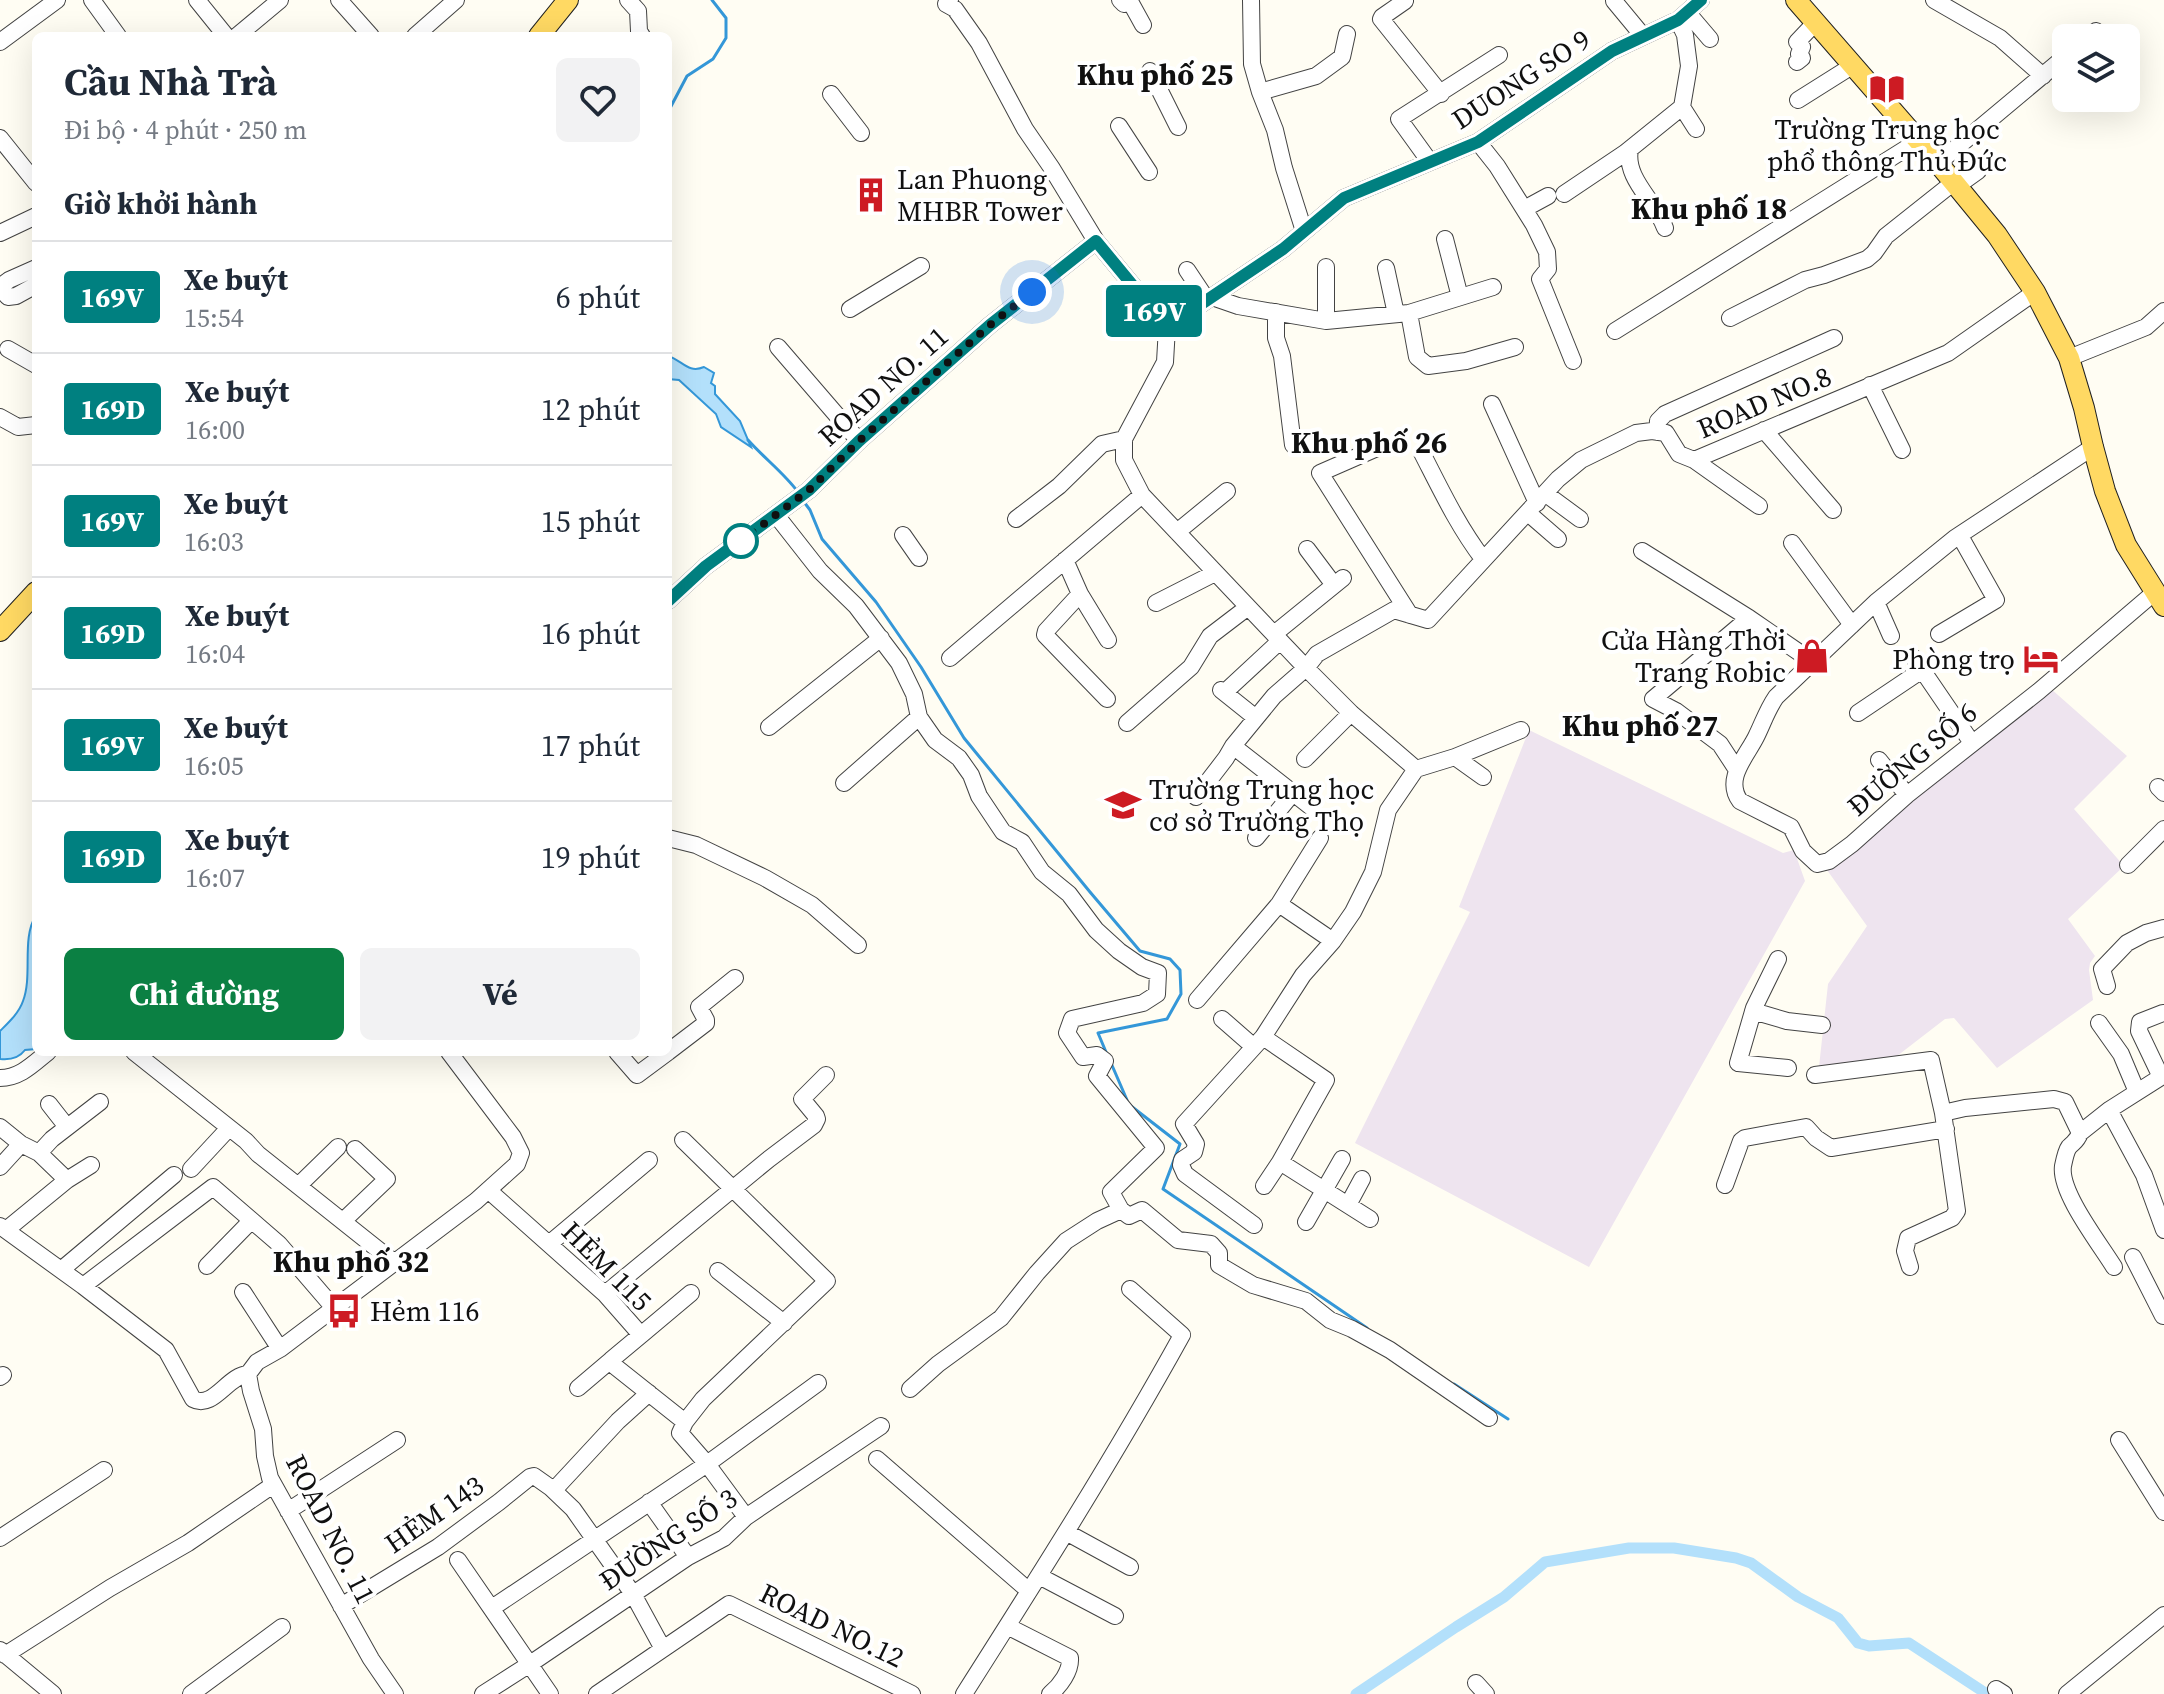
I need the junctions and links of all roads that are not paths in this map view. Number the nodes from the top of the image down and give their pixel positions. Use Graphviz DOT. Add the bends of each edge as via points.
graph roads {
  1 [pos="57,0"];
  2 [pos="92,0"];
  3 [pos="197,0"];
  4 [pos="280,0"];
  5 [pos="339,0"];
  6 [pos="456,0"];
  7 [pos="568,0"];
  8 [pos="628,0"];
  9 [pos="1120,0"];
  10 [pos="1251,0"];
  11 [pos="1701,0"];
  12 [pos="1934,0"];
  13 [pos="1404,1"];
  14 [pos="1614,1"];
  15 [pos="1798,1"];
  16 [pos="948,2"];
  17 [pos="1683,16"];
  18 [pos="1413,18"];
  19 [pos="1815,23"];
  20 [pos="1143,25"];
  21 [pos="115,32"];
  22 [pos="223,32"];
  23 [pos="242,32"];
  24 [pos="367,32"];
  25 [pos="420,32"];
  26 [pos="542,32"];
  27 [pos="640,32"];
  28 [pos="1347,34"];
  29 [pos="1643,36"];
  30 [pos="1710,39"];
  31 [pos="0,42"];
  32 [pos="1499,55"];
  33 [pos="1797,62"];
  34 [pos="1852,66"];
  35 [pos="2052,68"];
  36 [pos="1150,71"];
  37 [pos="2043,76"];
  38 [pos="1260,92"];
  39 [pos="831,94"];
  40 [pos="1441,94"];
  41 [pos="1798,100"];
  42 [pos="1682,107"];
  43 [pos="1119,126"];
  44 [pos="1178,127"];
  45 [pos="1696,129"];
  46 [pos="861,133"];
  47 [pos="0,138"];
  48 [pos="1918,141"];
  49 [pos="1478,142"];
  50 [pos="1630,149"];
  51 [pos="1430,162"];
  52 [pos="1938,163"];
  53 [pos="1978,171"];
  54 [pos="1149,172"];
  55 [pos="32,178"];
  56 [pos="1955,184"];
  57 [pos="1524,209"];
  58 [pos="32,218"];
  59 [pos="1665,228"];
  60 [pos="1304,231"];
  61 [pos="0,233"];
  62 [pos="1445,239"];
  63 [pos="1096,241"];
  64 [pos="921,266"];
  65 [pos="1326,267"];
  66 [pos="1386,268"];
  67 [pos="32,270"];
  68 [pos="1187,270"];
  69 [pos="0,287"];
  70 [pos="32,287"];
  71 [pos="1493,287"];
  72 [pos="2035,292"];
  73 [pos="1460,297"];
  74 [pos="1210,298"];
  75 [pos="850,309"];
  76 [pos="2164,311"];
  77 [pos="1276,312"];
  78 [pos="1402,313"];
  79 [pos="1730,318"];
  80 [pos="1326,321"];
  81 [pos="1167,327"];
  82 [pos="1615,331"];
  83 [pos="1834,338"];
  84 [pos="778,347"];
  85 [pos="1515,347"];
  86 [pos="8,349"];
  87 [pos="2069,358"];
  88 [pos="1573,361"];
  89 [pos="32,363"];
  90 [pos="1870,385"];
  91 [pos="1492,404"];
  92 [pos="0,417"];
  93 [pos="32,425"];
  94 [pos="1764,430"];
  95 [pos="1657,432"];
  96 [pos="1124,439"];
  97 [pos="859,441"];
  98 [pos="1293,445"];
  99 [pos="1384,445"];
  100 [pos="2093,447"];
  101 [pos="1902,450"];
  102 [pos="1422,453"];
  103 [pos="1694,460"];
  104 [pos="1227,491"];
  105 [pos="1142,495"];
  106 [pos="1537,503"];
  107 [pos="1759,506"];
  108 [pos="1833,510"];
  109 [pos="778,514"];
  110 [pos="1016,519"];
  111 [pos="1580,519"];
  112 [pos="1177,532"];
  113 [pos="903,535"];
  114 [pos="1960,536"];
  115 [pos="1558,539"];
  116 [pos="1792,543"];
  117 [pos="1307,549"];
  118 [pos="1642,551"];
  119 [pos="919,558"];
  120 [pos="1483,559"];
  121 [pos="1065,560"];
  122 [pos="1215,573"];
  123 [pos="1080,594"];
  124 [pos="32,596"];
  125 [pos="672,597"];
  126 [pos="2159,599"];
  127 [pos="1876,602"];
  128 [pos="1156,603"];
  129 [pos="1248,607"];
  130 [pos="1410,615"];
  131 [pos="1749,618"];
  132 [pos="1852,625"];
  133 [pos="0,631"];
  134 [pos="1939,634"];
  135 [pos="1891,636"];
  136 [pos="881,638"];
  137 [pos="1277,638"];
  138 [pos="1108,640"];
  139 [pos="950,658"];
  140 [pos="1813,662"];
  141 [pos="1306,668"];
  142 [pos="1107,699"];
  143 [pos="1351,713"];
  144 [pos="1858,713"];
  145 [pos="919,717"];
  146 [pos="1256,718"];
  147 [pos="1127,723"];
  148 [pos="769,727"];
  149 [pos="1521,730"];
  150 [pos="1972,743"];
  151 [pos="1233,746"];
  152 [pos="1455,757"];
  153 [pos="1305,759"];
  154 [pos="1879,760"];
  155 [pos="1416,769"];
  156 [pos="1737,770"];
  157 [pos="1483,777"];
  158 [pos="844,783"];
  159 [pos="1292,794"];
  160 [pos="1907,795"];
  161 [pos="1196,797"];
  162 [pos="1311,807"];
  163 [pos="2164,829"];
  164 [pos="1256,838"];
  165 [pos="1320,838"];
  166 [pos="672,839"];
  167 [pos="2128,865"];
  168 [pos="1279,904"];
  169 [pos="2164,928"];
  170 [pos="1333,941"];
  171 [pos="858,945"];
  172 [pos="1778,959"];
  173 [pos="735,978"];
  174 [pos="2107,986"];
  175 [pos="1197,1000"];
  176 [pos="1753,1011"];
  177 [pos="2163,1013"];
  178 [pos="1222,1019"];
  179 [pos="2099,1023"];
  180 [pos="1822,1025"];
  181 [pos="1259,1042"];
  182 [pos="672,1047"];
  183 [pos="43,1056"];
  184 [pos="139,1056"];
  185 [pos="452,1056"];
  186 [pos="620,1056"];
  187 [pos="660,1056"];
  188 [pos="1788,1068"];
  189 [pos="826,1075"];
  190 [pos="1815,1075"];
  191 [pos="2162,1076"];
  192 [pos="0,1078"];
  193 [pos="2137,1092"];
  194 [pos="100,1102"];
  195 [pos="49,1104"];
  196 [pos="2109,1110"];
  197 [pos="1944,1121"];
  198 [pos="0,1127"];
  199 [pos="67,1127"];
  200 [pos="229,1128"];
  201 [pos="2080,1133"];
  202 [pos="683,1140"];
  203 [pos="21,1144"];
  204 [pos="39,1153"];
  205 [pos="1342,1159"];
  206 [pos="649,1160"];
  207 [pos="1280,1162"];
  208 [pos="91,1165"];
  209 [pos="0,1167"];
  210 [pos="191,1169"];
  211 [pos="174,1175"];
  212 [pos="1362,1179"];
  213 [pos="67,1180"];
  214 [pos="1725,1185"];
  215 [pos="298,1186"];
  216 [pos="1264,1186"];
  217 [pos="733,1189"];
  218 [pos="1323,1189"];
  219 [pos="488,1190"];
  220 [pos="1348,1205"];
  221 [pos="1121,1210"];
  222 [pos="131,1212"];
  223 [pos="1370,1219"];
  224 [pos="251,1221"];
  225 [pos="343,1221"];
  226 [pos="1306,1222"];
  227 [pos="1254,1225"];
  228 [pos="3,1228"];
  229 [pos="2164,1230"];
  230 [pos="153,1233"];
  231 [pos="549,1244"];
  232 [pos="2133,1257"];
  233 [pos="395,1263"];
  234 [pos="207,1266"];
  235 [pos="1910,1267"];
  236 [pos="2114,1267"];
  237 [pos="61,1270"];
  238 [pos="718,1271"];
  239 [pos="2157,1284"];
  240 [pos="83,1286"];
  241 [pos="1130,1289"];
  242 [pos="243,1292"];
  243 [pos="691,1293"];
  244 [pos="605,1294"];
  245 [pos="334,1308"];
  246 [pos="2163,1316"];
  247 [pos="784,1323"];
  248 [pos="641,1335"];
  249 [pos="280,1349"];
  250 [pos="611,1360"];
  251 [pos="248,1374"];
  252 [pos="818,1383"];
  253 [pos="578,1388"];
  254 [pos="910,1389"];
  255 [pos="649,1393"];
  256 [pos="1489,1418"];
  257 [pos="685,1422"];
  258 [pos="881,1426"];
  259 [pos="397,1440"];
  260 [pos="2119,1440"];
  261 [pos="877,1459"];
  262 [pos="707,1464"];
  263 [pos="104,1470"];
  264 [pos="273,1485"];
  265 [pos="554,1490"];
  266 [pos="649,1502"];
  267 [pos="288,1511"];
  268 [pos="2164,1512"];
  269 [pos="746,1517"];
  270 [pos="3,1530"];
  271 [pos="1066,1532"];
  272 [pos="594,1539"];
  273 [pos="688,1557"];
  274 [pos="458,1560"];
  275 [pos="1130,1567"];
  276 [pos="1039,1576"];
  277 [pos="1029,1591"];
  278 [pos="633,1594"];
  279 [pos="341,1606"];
  280 [pos="492,1608"];
  281 [pos="2164,1615"];
  282 [pos="1115,1616"];
  283 [pos="1007,1626"];
  284 [pos="282,1627"];
  285 [pos="663,1649"];
  286 [pos="2,1653"];
  287 [pos="530,1664"];
  288 [pos="906,1693"];
  289 [pos="53,1694"];
  290 [pos="191,1694"];
  291 [pos="395,1694"];
  292 [pos="483,1694"];
  293 [pos="550,1694"];
  294 [pos="597,1694"];
  295 [pos="964,1694"];
  296 [pos="1050,1694"];
  297 [pos="2067,1694"];
  1 -- 31 [label="street"];
  2 -- 21 [label="street"];
  3 -- 22 [label="street"];
  4 -- 23 [label="street"];
  5 -- 24 [label="street"];
  6 -- 25 [label="street"];
  7 -- 26 [label="main road"];
  8 -- 27 [label="street" via="638,11"];
  9 -- 20 [label="street" via="1132,5"];
  10 -- 38 [label="street" via="1252,64"];
  11 -- 17 [label="street, DUONG SO 9"];
  12 -- 37 [label="street" via="2000,38"];
  13 -- 18 [label="street"];
  13 -- 40 [label="street" via="1381,19"];
  14 -- 29 [label="street"];
  15 -- 19 [label="main road"];
  16 -- 63 [label="street" via="979,43 1025,129"];
  17 -- 29 [label="street, DUONG SO 9"];
  17 -- 30 [label="street"];
  17 -- 42 [label="street" via="1689,66"];
  19 -- 33 [label="street" via="1797,42 1802,47"];
  19 -- 34 [label="main road"];
  28 -- 38 [label="street" via="1342,57 1316,76"];
  29 -- 49 [label="street, DUONG SO 9" via="1612,51"];
  32 -- 40 [label="street"];
  34 -- 41 [label="street"];
  34 -- 48 [label="main road"];
  35 -- 37 [label="street"];
  36 -- 44 [label="street"];
  37 -- 52 [label="street"];
  38 -- 60 [label="street"];
  39 -- 46 [label="street"];
  40 -- 51 [label="street" via="1399,119"];
  42 -- 45 [label="street"];
  42 -- 50 [label="street"];
  43 -- 54 [label="street"];
  47 -- 55 [label="street"];
  48 -- 52 [label="main road"];
  48 -- 82 [label="street"];
  49 -- 51 [label="street, DUONG SO 9"];
  49 -- 57 [label="street"];
  50 -- 57 [label="street"];
  50 -- 59 [label="street" via="1630,170"];
  51 -- 60 [label="street, DUONG SO 9" via="1344,198"];
  52 -- 56 [label="main road"];
  53 -- 56 [label="street"];
  56 -- 72 [label="main road"];
  56 -- 79 [label="street" via="1886,236 1867,259 1785,288"];
  57 -- 88 [label="street" via="1547,252 1548,269 1540,279"];
  58 -- 61 [label="street"];
  60 -- 74 [label="street, DUONG SO 9"];
  62 -- 73 [label="street"];
  63 -- 81 [label="street"];
  63 -- 97 [label="street, ROAD NO. 11" via="990,325"];
  64 -- 75 [label="street"];
  65 -- 80 [label="street"];
  66 -- 78 [label="street"];
  67 -- 69 [label="street"];
  68 -- 74 [label="street"];
  69 -- 70 [label="street" via="8,297"];
  71 -- 73 [label="street"];
  72 -- 87 [label="main road"];
  72 -- 90 [label="street, ROAD NO.8" via="1948,353"];
  73 -- 78 [label="street"];
  74 -- 77 [label="street"];
  74 -- 81 [label="street, DUONG SO 9"];
  76 -- 87 [label="street" via="2146,327"];
  77 -- 80 [label="street"];
  77 -- 98 [label="street"];
  78 -- 80 [label="street"];
  78 -- 85 [label="street" via="1417,357 1428,366"];
  81 -- 96 [label="street" via="1165,362"];
  83 -- 95 [label="street" via="1665,414"];
  84 -- 97 [label="street"];
  86 -- 89 [label="street"];
  87 -- 100 [label="main road"];
  90 -- 94 [label="street, ROAD NO.8"];
  90 -- 101 [label="street"];
  91 -- 106 [label="street"];
  92 -- 93 [label="street" via="18,427"];
  94 -- 103 [label="street, ROAD NO.8"];
  94 -- 108 [label="street"];
  95 -- 103 [label="street, ROAD NO.8" via="1666,433 1679,454"];
  95 -- 106 [label="street, ROAD NO.8" via="1636,433 1581,460"];
  96 -- 105 [label="street" via="1124,460"];
  96 -- 110 [label="street" via="1102,444"];
  97 -- 109 [label="street, ROAD NO. 11"];
  99 -- 130 [label="street" via="1320,473"];
  100 -- 114 [label="street"];
  100 -- 126 [label="main road" via="2126,545"];
  102 -- 120 [label="street"];
  103 -- 107 [label="street"];
  104 -- 112 [label="street"];
  105 -- 112 [label="street"];
  105 -- 121 [label="street"];
  106 -- 111 [label="street"];
  106 -- 115 [label="street"];
  106 -- 120 [label="street, ROAD NO.8"];
  109 -- 125 [label="street, ROAD NO. 11"];
  109 -- 136 [label="street" via="820,571"];
  112 -- 122 [label="street"];
  113 -- 119 [label="street"];
  114 -- 127 [label="street"];
  114 -- 134 [label="street" via="1996,600"];
  116 -- 132 [label="street"];
  117 -- 137 [label="street" via="1339,582"];
  118 -- 131 [label="street"];
  120 -- 130 [label="street, ROAD NO.8" via="1428,620"];
  121 -- 123 [label="street"];
  121 -- 139 [label="street"];
  122 -- 128 [label="street"];
  122 -- 129 [label="street"];
  123 -- 138 [label="street"];
  123 -- 142 [label="street" via="1045,635"];
  124 -- 133 [label="main road"];
  126 -- 150 [label="street, ĐƯỜNG SỐ 6"];
  127 -- 132 [label="street"];
  127 -- 135 [label="street"];
  129 -- 137 [label="street"];
  129 -- 147 [label="street" via="1210,636 1191,667"];
  130 -- 141 [label="street, ROAD NO.8" via="1394,610 1317,654"];
  131 -- 140 [label="street"];
  131 -- 156 [label="street" via="1653,699 1720,744"];
  132 -- 140 [label="street"];
  136 -- 145 [label="street" via="914,694"];
  136 -- 148 [label="street"];
  137 -- 141 [label="street"];
  137 -- 146 [label="street" via="1223,691"];
  140 -- 156 [label="street" via="1768,708"];
  141 -- 143 [label="street"];
  141 -- 146 [label="street, ROAD NO.8"];
  143 -- 153 [label="street"];
  143 -- 155 [label="street"];
  144 -- 150 [label="street" via="1918,664"];
  145 -- 158 [label="street"];
  145 -- 221 [label="street" via="935,740 959,758 1003,832 1022,842 1042,872 1069,894 1107,941 1158,973 1157,994 1143,1003 1072,1019 1067,1033 1083,1057 1097,1055 1105,1061 1097,1076 1156,1148 1111,1192"];
  146 -- 151 [label="street, ROAD NO.8"];
  149 -- 152 [label="street"];
  150 -- 160 [label="street, ĐƯỜNG SỐ 6"];
  151 -- 159 [label="street"];
  151 -- 161 [label="street, ROAD NO.8"];
  152 -- 155 [label="street"];
  152 -- 157 [label="street"];
  154 -- 160 [label="street"];
  155 -- 170 [label="street" via="1388,810 1373,872"];
  156 -- 160 [label="street, ĐƯỜNG SỐ 6" via="1735,791 1740,801 1791,827 1817,864 1852,844"];
  159 -- 162 [label="street"];
  159 -- 164 [label="street"];
  163 -- 167 [label="street"];
  165 -- 168 [label="street"];
  166 -- 171 [label="street" via="765,878 812,905"];
  168 -- 170 [label="street"];
  168 -- 175 [label="street"];
  169 -- 174 [label="street" via="2127,943 2102,969"];
  170 -- 181 [label="street" via="1303,975"];
  172 -- 176 [label="street"];
  173 -- 182 [label="street" via="699,1007 706,1023"];
  176 -- 180 [label="street"];
  176 -- 188 [label="street" via="1738,1063"];
  177 -- 191 [label="street" via="2138,1025"];
  178 -- 181 [label="street"];
  179 -- 193 [label="street" via="2121,1054"];
  181 -- 207 [label="street" via="1326,1080"];
  181 -- 227 [label="street" via="1184,1124 1196,1144 1181,1165 1185,1174"];
  183 -- 192 [label="street" via="21,1074"];
  184 -- 200 [label="street"];
  185 -- 219 [label="street" via="521,1153 517,1164"];
  186 -- 187 [label="street" via="637,1075"];
  189 -- 217 [label="street" via="802,1099 816,1123"];
  190 -- 197 [label="street" via="1931,1060"];
  191 -- 193 [label="street"];
  193 -- 196 [label="street"];
  194 -- 199 [label="street"];
  195 -- 199 [label="street"];
  196 -- 201 [label="street"];
  196 -- 229 [label="street" via="2144,1175"];
  197 -- 201 [label="street" via="1965,1108 2054,1099 2065,1102"];
  197 -- 214 [label="street" via="1831,1148 1806,1127 1745,1138"];
  197 -- 235 [label="street" via="1957,1213 1908,1238"];
  198 -- 203 [label="street"];
  199 -- 204 [label="street"];
  200 -- 210 [label="street"];
  200 -- 215 [label="street"];
  201 -- 236 [label="street" via="2068,1149 2064,1181"];
  202 -- 217 [label="street"];
  203 -- 204 [label="street"];
  203 -- 209 [label="street"];
  204 -- 213 [label="street"];
  205 -- 218 [label="street"];
  206 -- 231 [label="street"];
  207 -- 216 [label="street"];
  207 -- 218 [label="street"];
  208 -- 213 [label="street"];
  211 -- 222 [label="street"];
  212 -- 220 [label="street"];
  213 -- 228 [label="street"];
  215 -- 225 [label="street"];
  215 -- 225 [label="street" via="346,1148 387,1179"];
  217 -- 244 [label="street"];
  217 -- 247 [label="street" via="827,1281"];
  218 -- 220 [label="street"];
  218 -- 226 [label="street"];
  219 -- 231 [label="street, HẺM 115"];
  219 -- 233 [label="street"];
  220 -- 223 [label="street"];
  221 -- 254 [label="street" via="1066,1241 1001,1318"];
  221 -- 256 [label="street" via="1129,1216 1142,1210 1178,1240 1211,1244 1219,1253 1219,1265 1253,1285 1306,1301"];
  222 -- 230 [label="street"];
  222 -- 237 [label="street"];
  224 -- 230 [label="street" via="213,1187"];
  224 -- 234 [label="street"];
  224 -- 245 [label="street" via="279,1244"];
  225 -- 233 [label="street"];
  228 -- 237 [label="street"];
  230 -- 240 [label="street"];
  231 -- 244 [label="street, HẺM 115"];
  232 -- 239 [label="street"];
  233 -- 245 [label="street"];
  237 -- 240 [label="street"];
  238 -- 247 [label="street"];
  239 -- 246 [label="street"];
  240 -- 251 [label="street" via="166,1350 197,1402"];
  241 -- 271 [label="street" via="1182,1335"];
  242 -- 249 [label="street"];
  243 -- 248 [label="street, HẺM 115"];
  244 -- 248 [label="street, HẺM 115"];
  245 -- 249 [label="street"];
  247 -- 257 [label="street"];
  248 -- 250 [label="street"];
  249 -- 251 [label="street"];
  250 -- 253 [label="street"];
  250 -- 255 [label="street"];
  251 -- 264 [label="street, ROAD NO. 11"];
  252 -- 262 [label="street"];
  255 -- 257 [label="street"];
  255 -- 265 [label="street"];
  257 -- 262 [label="street" via="680,1433"];
  258 -- 269 [label="street, ĐƯỜNG SỐ 3"];
  259 -- 267 [label="street"];
  260 -- 268 [label="street"];
  261 -- 277 [label="street"];
  262 -- 266 [label="street"];
  262 -- 269 [label="street"];
  263 -- 270 [label="street"];
  264 -- 267 [label="street, ROAD NO. 11"];
  264 -- 286 [label="street" via="188,1543"];
  265 -- 272 [label="street"];
  265 -- 279 [label="street, HẺM 143" via="530,1477 438,1547"];
  266 -- 272 [label="street"];
  266 -- 273 [label="street"];
  267 -- 279 [label="street, ROAD NO. 11"];
  269 -- 273 [label="street, ĐƯỜNG SỐ 3" via="724,1538"];
  271 -- 275 [label="street"];
  271 -- 276 [label="street"];
  272 -- 278 [label="street"];
  272 -- 280 [label="street"];
  273 -- 278 [label="street, ĐƯỜNG SỐ 3"];
  274 -- 280 [label="street"];
  276 -- 277 [label="street"];
  276 -- 282 [label="street"];
  277 -- 283 [label="street"];
  278 -- 285 [label="street"];
  278 -- 287 [label="street, ĐƯỜNG SỐ 3"];
  279 -- 291 [label="street, ROAD NO. 11"];
  280 -- 287 [label="street"];
  281 -- 297 [label="street"];
  283 -- 295 [label="street"];
  283 -- 296 [label="street" via="1070,1658"];
  284 -- 290 [label="street"];
  285 -- 288 [label="street, ROAD NO.12" via="729,1604"];
  285 -- 294 [label="street"];
  286 -- 289 [label="street"];
  287 -- 292 [label="street, ĐƯỜNG SỐ 3"];
  287 -- 293 [label="street"];
}
